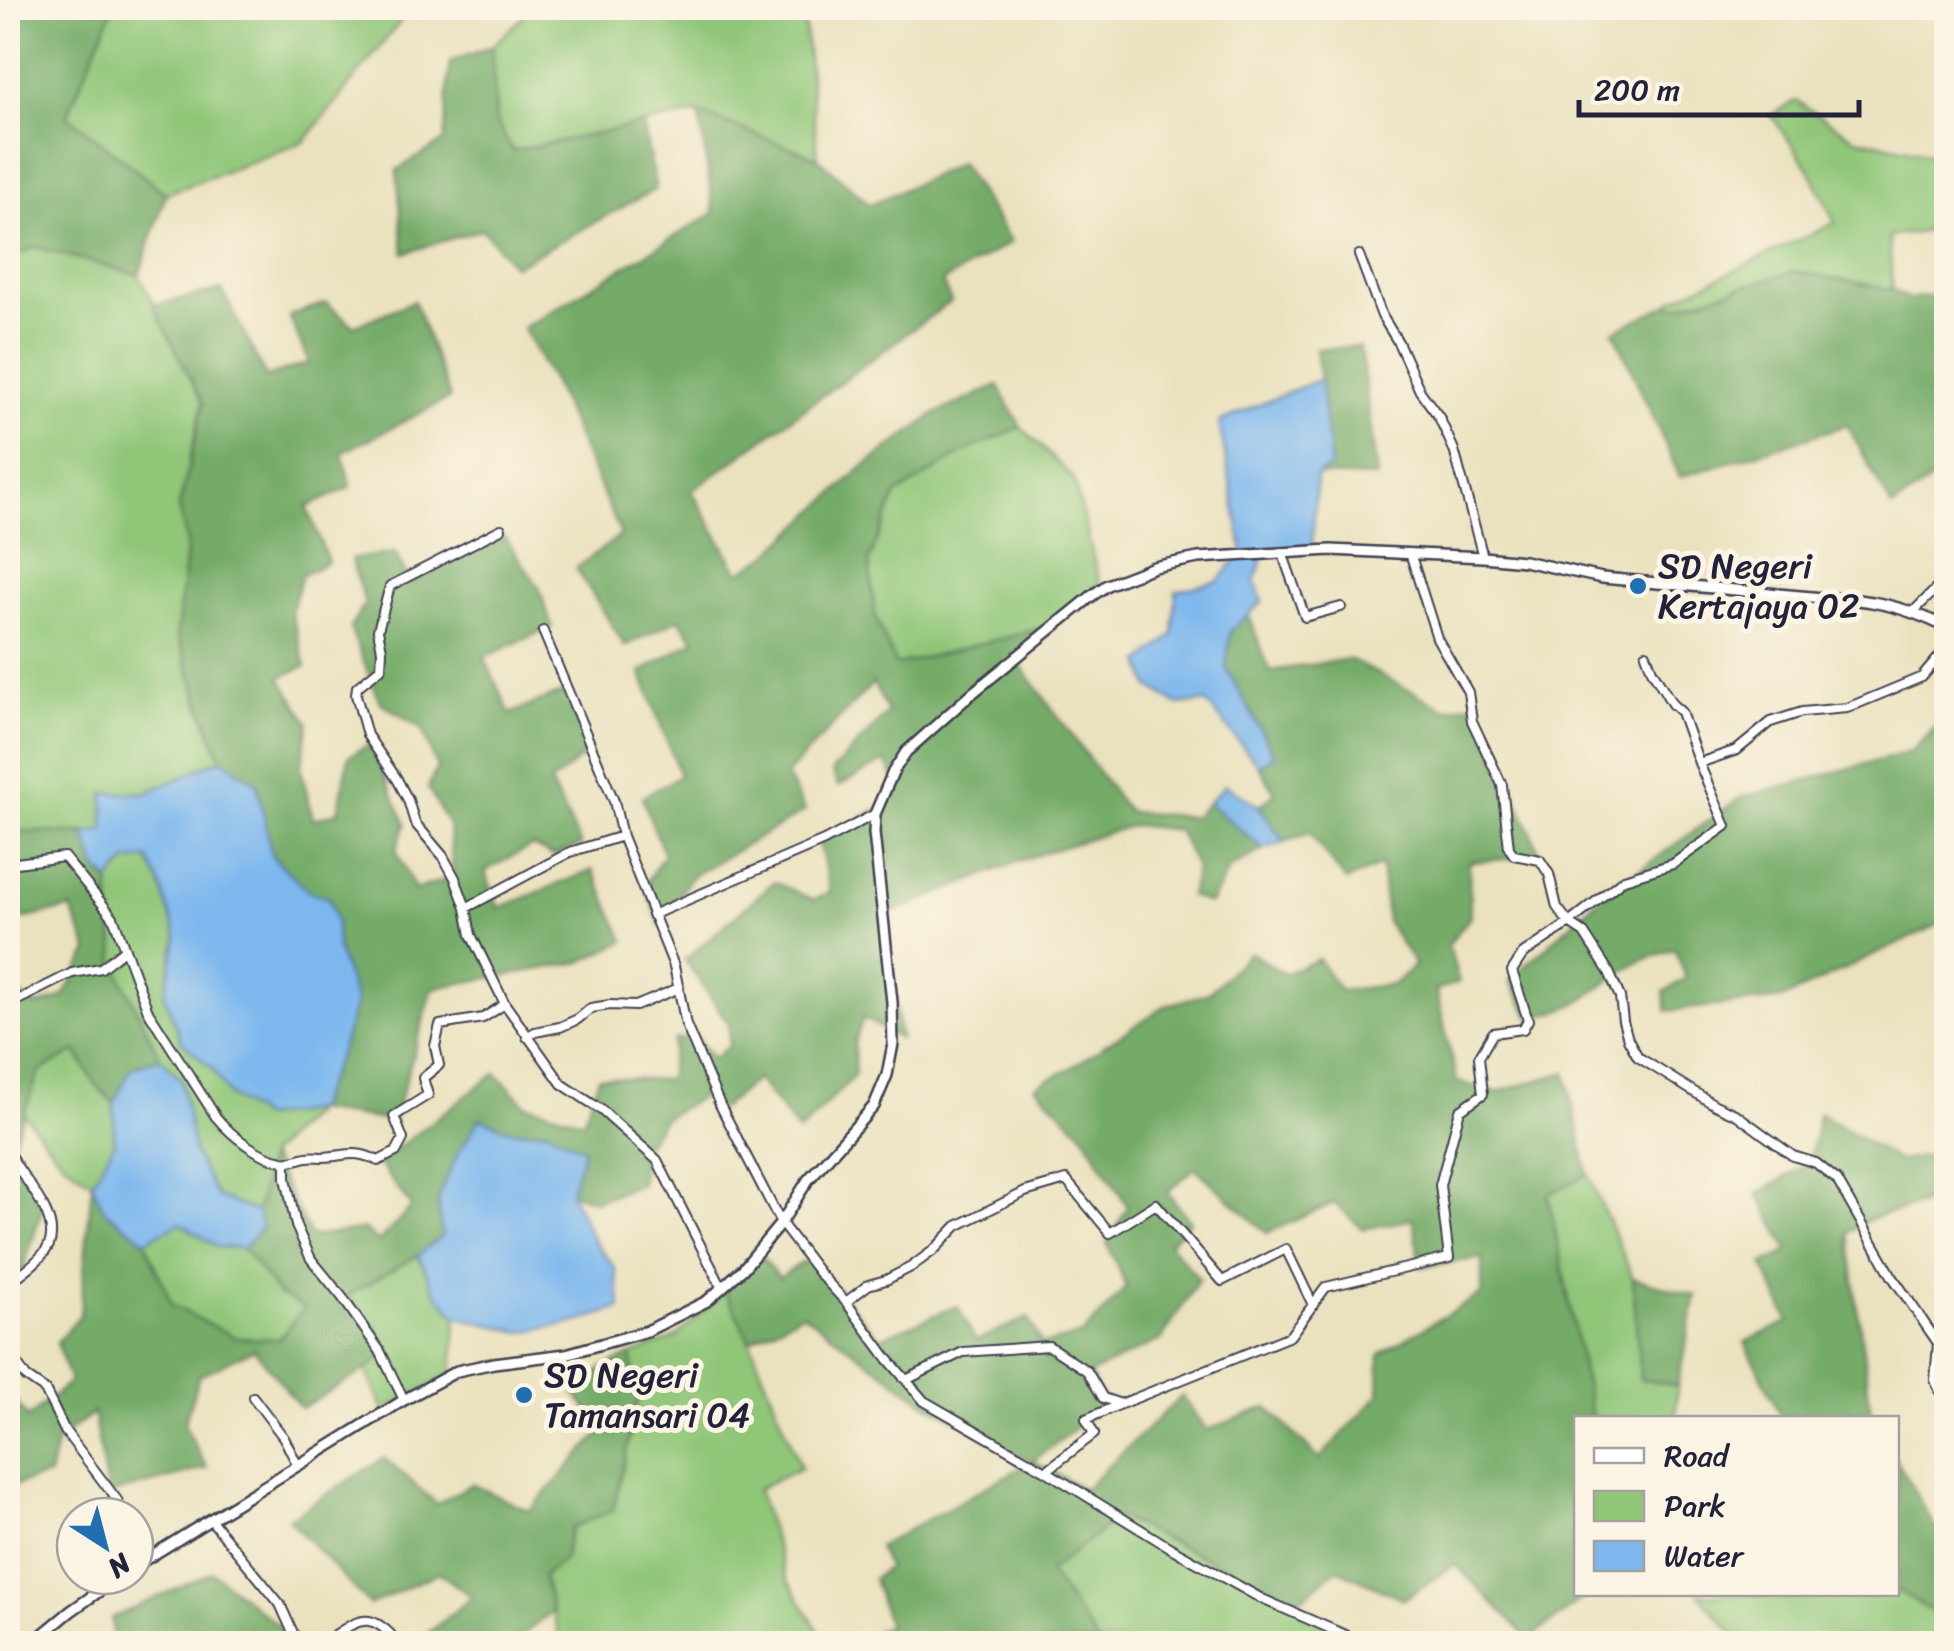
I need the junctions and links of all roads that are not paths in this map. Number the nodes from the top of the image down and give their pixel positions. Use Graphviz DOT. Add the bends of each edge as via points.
graph roads {
  1 [pos="1359,256"];
  2 [pos="500,529"];
  3 [pos="1282,552"];
  4 [pos="1410,554"];
  5 [pos="1483,556"];
  6 [pos="1946,579"];
  7 [pos="1342,607"];
  8 [pos="1914,611"];
  9 [pos="1946,628"];
  10 [pos="543,631"];
  11 [pos="1946,650"];
  12 [pos="1646,654"];
  13 [pos="1699,763"];
  14 [pos="875,814"];
  15 [pos="622,836"];
  16 [pos="8,864"];
  17 [pos="466,908"];
  18 [pos="652,915"];
  19 [pos="1569,923"];
  20 [pos="125,949"];
  21 [pos="678,988"];
  22 [pos="505,1004"];
  23 [pos="8,1010"];
  24 [pos="528,1037"];
  25 [pos="8,1151"];
  26 [pos="286,1162"];
  27 [pos="781,1223"];
  28 [pos="8,1284"];
  29 [pos="722,1288"];
  30 [pos="846,1302"];
  31 [pos="1313,1305"];
  32 [pos="8,1350"];
  33 [pos="906,1380"];
  34 [pos="252,1397"];
  35 [pos="404,1400"];
  36 [pos="1121,1404"];
  37 [pos="1946,1405"];
  38 [pos="298,1466"];
  39 [pos="1046,1471"];
  40 [pos="114,1496"];
  41 [pos="212,1520"];
  42 [pos="155,1554"];
  43 [pos="92,1596"];
  44 [pos="31,1644"];
  45 [pos="298,1644"];
  46 [pos="320,1644"];
  47 [pos="399,1644"];
  48 [pos="1356,1644"];
  1 -- 5 [label="street" via="1382,316 1454,450"];
  2 -- 17 [label="street" via="390,586 378,630 381,668 356,695 367,736 397,779 415,824 443,856"];
  3 -- 4 [label="street"];
  3 -- 7 [label="street" via="1305,618"];
  3 -- 14 [label="street" via="1154,566 1107,585 906,752"];
  4 -- 5 [label="street"];
  4 -- 19 [label="street" via="1438,638 1468,692 1472,721 1502,784 1509,848 1514,856 1540,860"];
  5 -- 8 [label="street" via="1602,578 1856,598"];
  6 -- 8 [label="street"];
  8 -- 9 [label="street"];
  10 -- 15 [label="street" via="614,801"];
  11 -- 13 [label="street" via="1922,676 1846,708 1772,722 1736,750"];
  12 -- 13 [label="street" via="1681,712"];
  13 -- 19 [label="street" via="1726,826 1672,864 1624,878"];
  14 -- 18 [label="street"];
  14 -- 27 [label="street" via="892,1002 887,1075 874,1106 808,1180"];
  15 -- 17 [label="street" via="570,852"];
  15 -- 18 [label="street"];
  16 -- 20 [label="street" via="64,857 113,916"];
  17 -- 22 [label="street" via="471,935"];
  18 -- 21 [label="street"];
  19 -- 31 [label="street" via="1523,954 1512,970 1528,1020 1523,1028 1493,1033 1479,1057 1483,1094 1460,1110 1440,1185 1449,1258 1326,1287"];
  19 -- 37 [label="street" via="1609,972 1638,1057 1837,1180 1938,1343 1935,1380"];
  20 -- 23 [label="street" via="100,968 72,972"];
  20 -- 26 [label="street" via="148,1012 216,1118 260,1152"];
  21 -- 24 [label="street" via="636,1006 592,1008 560,1028"];
  21 -- 27 [label="street" via="720,1105"];
  22 -- 24 [label="street"];
  22 -- 26 [label="street" via="483,1018 440,1026 439,1065 423,1078 428,1094 394,1116 403,1139 396,1152 378,1161 344,1153"];
  24 -- 29 [label="street" via="562,1084 656,1160"];
  25 -- 28 [label="street" via="51,1225 48,1246"];
  26 -- 35 [label="street" via="296,1226 311,1260 380,1351"];
  27 -- 29 [label="street"];
  27 -- 30 [label="street"];
  29 -- 35 [label="street" via="648,1331 591,1349 457,1371"];
  30 -- 31 [label="street" via="911,1268 957,1226 1066,1180 1110,1234 1156,1204 1222,1281 1286,1249"];
  30 -- 33 [label="street"];
  31 -- 36 [label="street" via="1290,1336"];
  32 -- 40 [label="street" via="26,1377 45,1390 65,1431"];
  33 -- 36 [label="street" via="963,1352 1049,1346 1087,1371 1103,1398"];
  33 -- 39 [label="street" via="924,1401"];
  34 -- 38 [label="street"];
  35 -- 38 [label="street"];
  36 -- 39 [label="street" via="1086,1419 1094,1434"];
  38 -- 41 [label="street"];
  39 -- 48 [label="street" via="1262,1599"];
  41 -- 42 [label="street"];
  41 -- 45 [label="street" via="280,1604"];
  43 -- 44 [label="street"];
  46 -- 47 [label="street" via="365,1620"];
}
